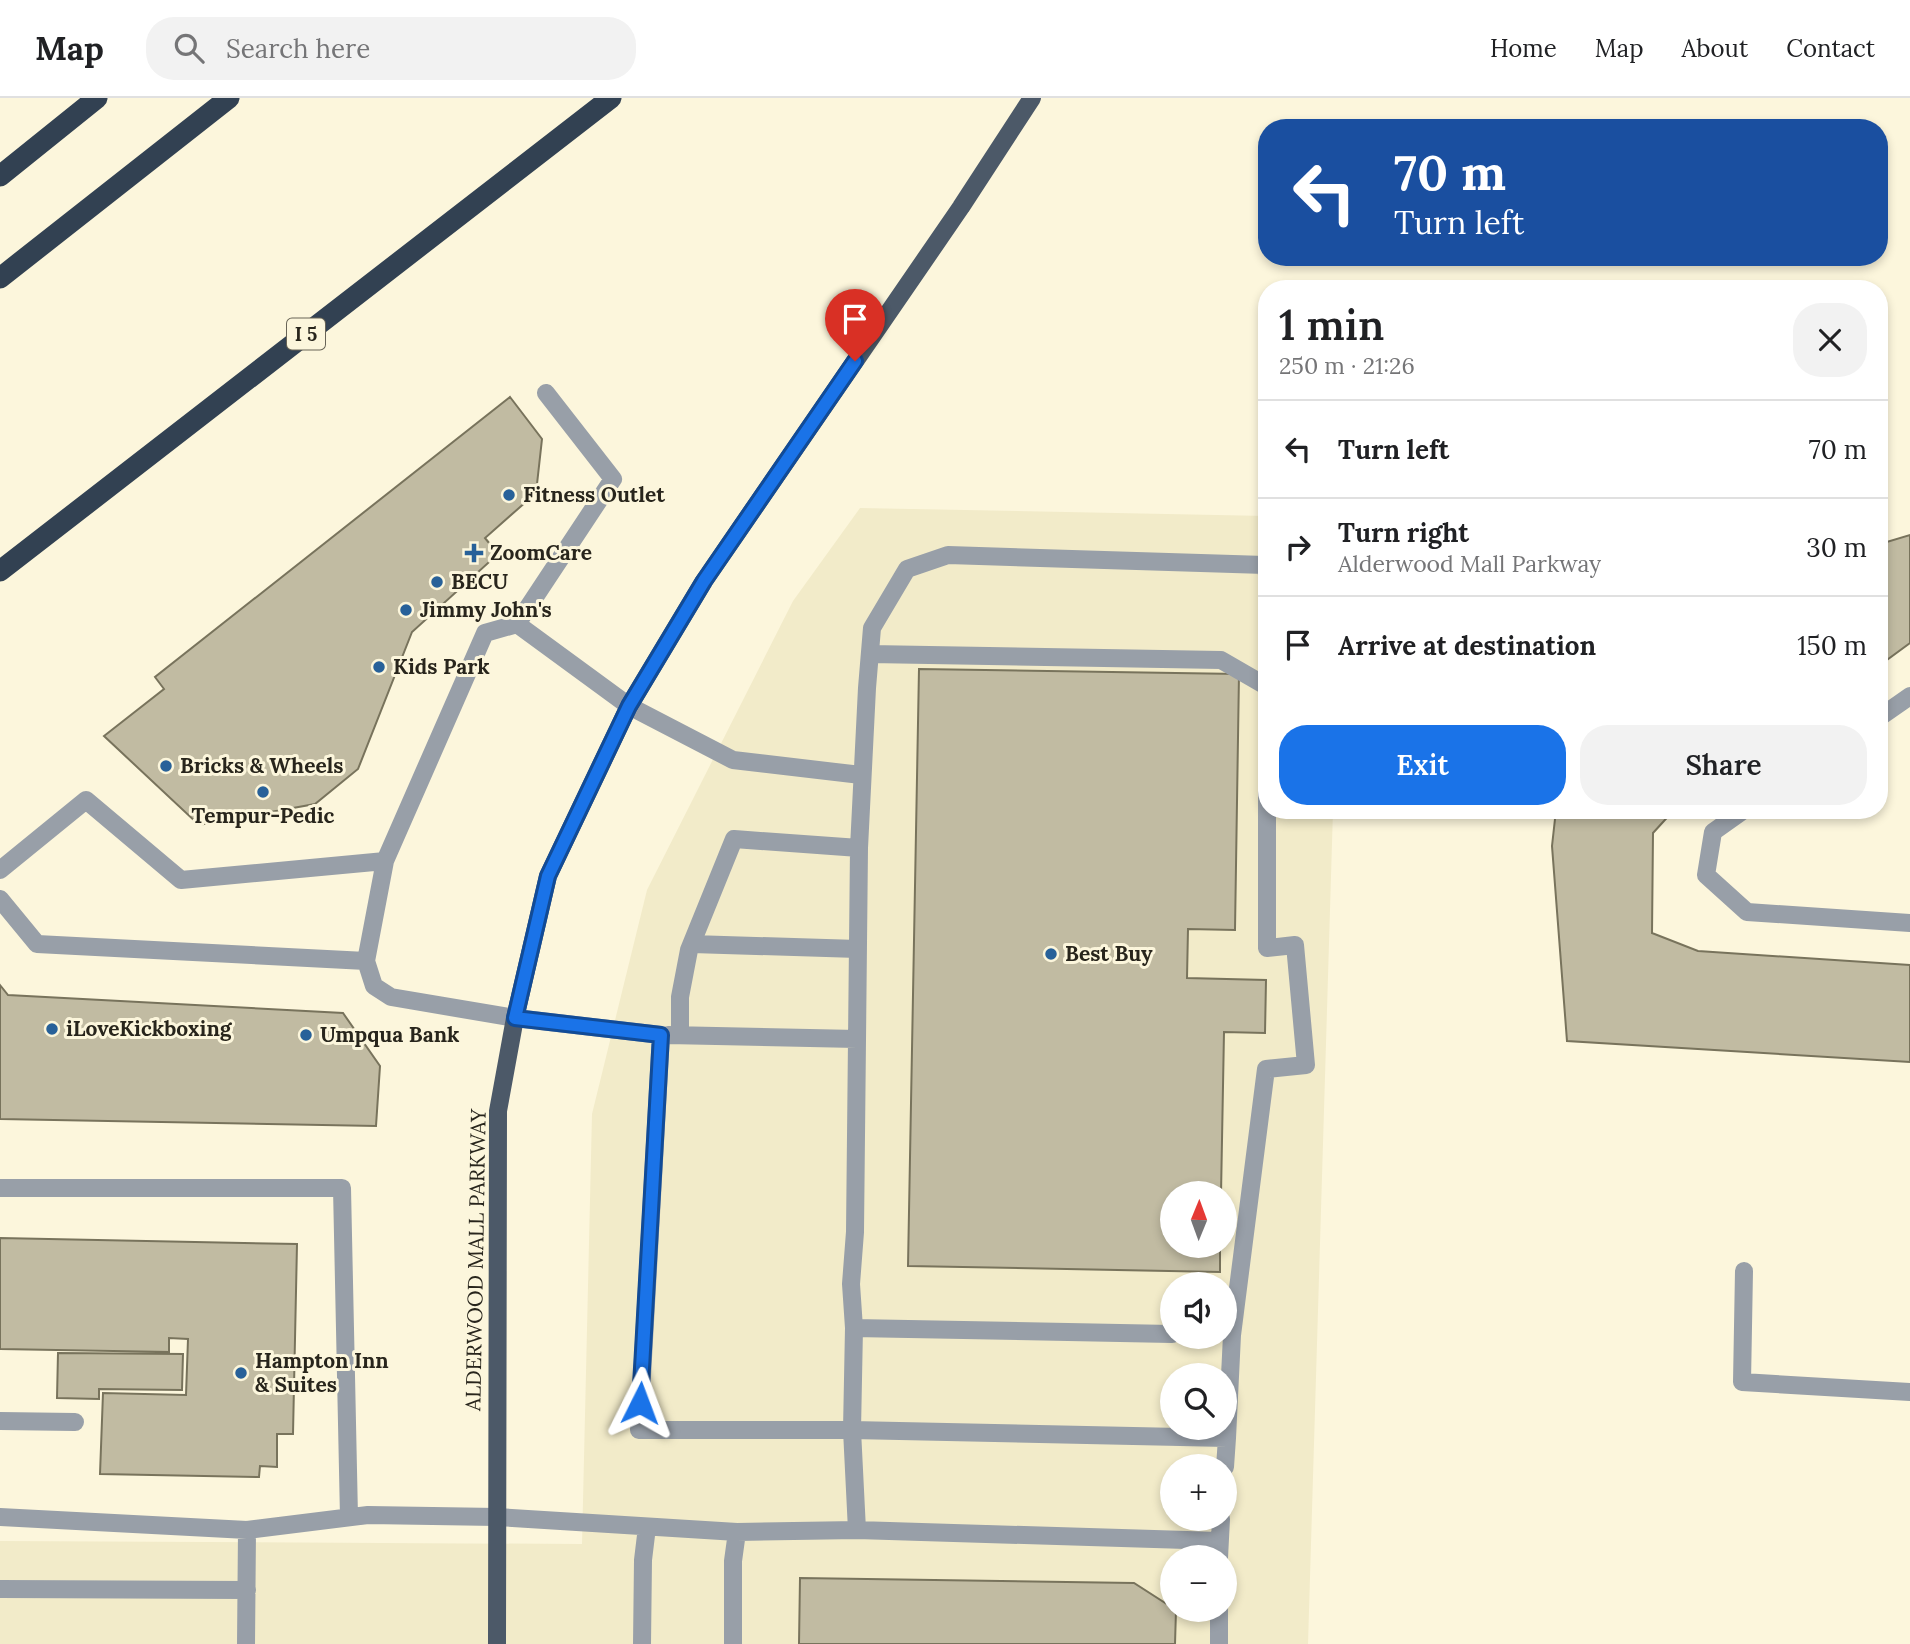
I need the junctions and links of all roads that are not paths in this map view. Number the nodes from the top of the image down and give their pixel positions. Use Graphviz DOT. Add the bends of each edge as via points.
graph roads {
  1 [pos="97,98"];
  2 [pos="229,98"];
  3 [pos="611,98"];
  4 [pos="1032,98"];
  5 [pos="0,176"];
  6 [pos="0,278"];
  7 [pos="546,393"];
  8 [pos="1258,565"];
  9 [pos="0,571"];
  10 [pos="517,624"];
  11 [pos="870,654"];
  12 [pos="1258,679"];
  13 [pos="1910,696"];
  14 [pos="629,706"];
  15 [pos="1888,711"];
  16 [pos="861,775"];
  17 [pos="1267,819"];
  18 [pos="1731,819"];
  19 [pos="859,848"];
  20 [pos="385,860"];
  21 [pos="0,870"];
  22 [pos="0,899"];
  23 [pos="1910,923"];
  24 [pos="692,944"];
  25 [pos="858,949"];
  26 [pos="366,961"];
  27 [pos="515,1018"];
  28 [pos="661,1035"];
  29 [pos="680,1035"];
  30 [pos="857,1039"];
  31 [pos="0,1188"];
  32 [pos="1744,1271"];
  33 [pos="1237,1277"];
  34 [pos="854,1328"];
  35 [pos="1160,1334"];
  36 [pos="1910,1391"];
  37 [pos="0,1421"];
  38 [pos="75,1422"];
  39 [pos="852,1430"];
  40 [pos="1160,1437"];
  41 [pos="0,1517"];
  42 [pos="349,1517"];
  43 [pos="497,1517"];
  44 [pos="646,1527"];
  45 [pos="247,1530"];
  46 [pos="857,1530"];
  47 [pos="737,1532"];
  48 [pos="1160,1546"];
  49 [pos="0,1589"];
  50 [pos="247,1590"];
  51 [pos="1219,1622"];
  52 [pos="246,1644"];
  53 [pos="497,1644"];
  54 [pos="642,1644"];
  55 [pos="733,1644"];
  56 [pos="1219,1644"];
  1 -- 5 [label="highway"];
  2 -- 6 [label="highway"];
  3 -- 9 [label="highway, I 5"];
  4 -- 14 [label="main road, ALDERWOOD MALL PARKWAY" via="704,581"];
  7 -- 10 [label="street" via="613,479"];
  8 -- 11 [label="street" via="948,555 907,569 872,628"];
  10 -- 14 [label="street"];
  10 -- 20 [label="street" via="485,633"];
  11 -- 12 [label="street" via="1221,660"];
  11 -- 16 [label="street"];
  13 -- 15 [label="street"];
  14 -- 16 [label="street" via="733,760"];
  14 -- 27 [label="main road, ALDERWOOD MALL PARKWAY" via="548,876"];
  16 -- 19 [label="street"];
  17 -- 33 [label="street" via="1267,948 1295,945 1306,1065 1266,1069"];
  18 -- 23 [label="street" via="1713,832 1706,875 1747,912"];
  19 -- 24 [label="street" via="734,839"];
  19 -- 25 [label="street"];
  20 -- 21 [label="street" via="181,880 86,800"];
  20 -- 26 [label="street"];
  22 -- 26 [label="street" via="37,944"];
  24 -- 25 [label="street"];
  24 -- 29 [label="street" via="680,997"];
  25 -- 30 [label="street"];
  26 -- 27 [label="street" via="374,986 391,997"];
  27 -- 28 [label="street"];
  27 -- 43 [label="main road, ALDERWOOD MALL PARKWAY" via="498,1111"];
  28 -- 29 [label="street"];
  28 -- 39 [label="street" via="639,1430"];
  29 -- 30 [label="street"];
  30 -- 34 [label="street"];
  31 -- 42 [label="street" via="342,1188"];
  32 -- 36 [label="street" via="1742,1382"];
  34 -- 35 [label="street"];
  34 -- 39 [label="street"];
  37 -- 38 [label="street"];
  39 -- 40 [label="street"];
  39 -- 46 [label="street"];
  41 -- 45 [label="street"];
  42 -- 43 [label="street"];
  42 -- 45 [label="street"];
  43 -- 44 [label="street"];
  43 -- 53 [label="main road, ALDERWOOD MALL PARKWAY"];
  44 -- 47 [label="street"];
  44 -- 54 [label="street"];
  45 -- 50 [label="street"];
  46 -- 47 [label="street"];
  46 -- 48 [label="street"];
  47 -- 55 [label="street"];
  49 -- 50 [label="street"];
  50 -- 52 [label="street"];
  51 -- 56 [label="street"];
}
